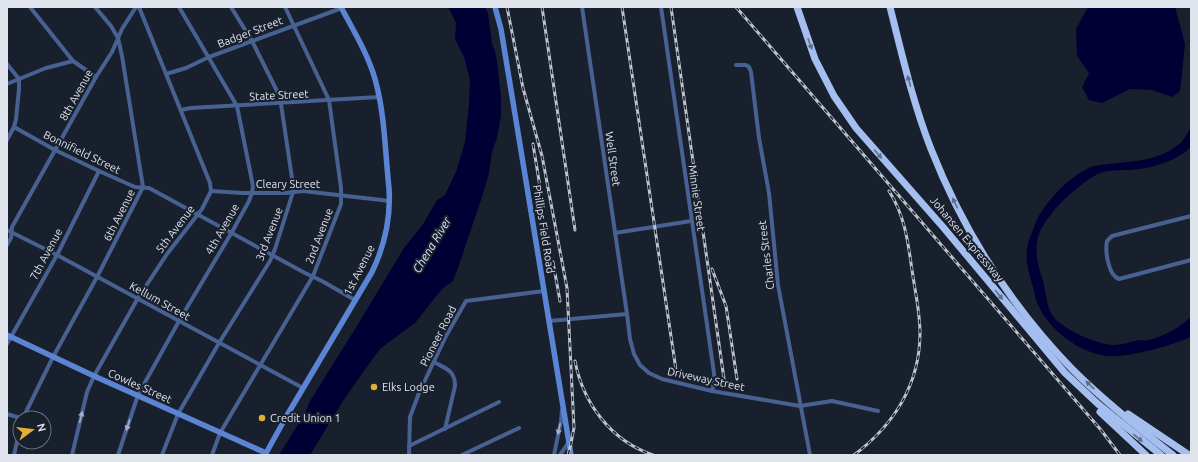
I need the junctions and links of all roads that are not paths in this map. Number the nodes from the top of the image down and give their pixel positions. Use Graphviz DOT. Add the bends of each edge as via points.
graph roads {
  1 [pos="30,7"];
  2 [pos="95,7"];
  3 [pos="138,7"];
  4 [pos="179,7"];
  5 [pos="231,7"];
  6 [pos="285,7"];
  7 [pos="342,7"];
  8 [pos="495,7"];
  9 [pos="582,7"];
  10 [pos="661,7"];
  11 [pos="797,7"];
  12 [pos="890,7"];
  13 [pos="294,25"];
  14 [pos="118,38"];
  15 [pos="252,41"];
  16 [pos="209,57"];
  17 [pos="72,60"];
  18 [pos="7,64"];
  19 [pos="736,65"];
  20 [pos="166,74"];
  21 [pos="96,77"];
  22 [pos="19,79"];
  23 [pos="7,84"];
  24 [pos="379,97"];
  25 [pos="329,100"];
  26 [pos="281,103"];
  27 [pos="238,106"];
  28 [pos="181,110"];
  29 [pos="14,127"];
  30 [pos="7,140"];
  31 [pos="54,150"];
  32 [pos="98,171"];
  33 [pos="143,187"];
  34 [pos="211,191"];
  35 [pos="293,192"];
  36 [pos="252,193"];
  37 [pos="341,195"];
  38 [pos="390,201"];
  39 [pos="198,214"];
  40 [pos="1191,216"];
  41 [pos="692,221"];
  42 [pos="9,231"];
  43 [pos="232,232"];
  44 [pos="615,233"];
  45 [pos="7,245"];
  46 [pos="56,254"];
  47 [pos="273,255"];
  48 [pos="1191,260"];
  49 [pos="313,276"];
  50 [pos="97,277"];
  51 [pos="544,291"];
  52 [pos="138,298"];
  53 [pos="355,300"];
  54 [pos="627,314"];
  55 [pos="549,320"];
  56 [pos="179,321"];
  57 [pos="9,336"];
  58 [pos="219,343"];
  59 [pos="7,344"];
  60 [pos="53,357"];
  61 [pos="434,362"];
  62 [pos="260,366"];
  63 [pos="1065,373"];
  64 [pos="94,376"];
  65 [pos="303,388"];
  66 [pos="712,390"];
  67 [pos="138,395"];
  68 [pos="1105,400"];
  69 [pos="499,402"];
  70 [pos="563,404"];
  71 [pos="800,406"];
  72 [pos="25,410"];
  73 [pos="878,411"];
  74 [pos="178,414"];
  75 [pos="519,428"];
  76 [pos="445,429"];
  77 [pos="220,433"];
  78 [pos="569,441"];
  79 [pos="409,446"];
  80 [pos="265,454"];
  81 [pos="72,455"];
  82 [pos="118,455"];
  83 [pos="162,455"];
  84 [pos="212,455"];
  85 [pos="409,455"];
  86 [pos="462,455"];
  87 [pos="554,455"];
  88 [pos="560,455"];
  89 [pos="571,455"];
  90 [pos="810,455"];
  91 [pos="1146,455"];
  92 [pos="1161,455"];
  93 [pos="1173,455"];
  94 [pos="1189,455"];
  1 -- 17 [label="street"];
  2 -- 14 [label="street, 6th Avenue"];
  3 -- 14 [label="street, 8th Avenue"];
  3 -- 20 [label="street"];
  4 -- 16 [label="street, 4th Avenue"];
  5 -- 15 [label="street, 3rd Avenue"];
  6 -- 13 [label="street, 2nd Avenue"];
  7 -- 13 [label="street, Badger Street"];
  7 -- 24 [label="street, 1st Avenue" via="364,50"];
  8 -- 51 [label="street, Phillips Field Road" via="501,29"];
  9 -- 44 [label="street, Well Street"];
  10 -- 41 [label="street, Minnie Street"];
  11 -- 63 [label="highway, Johansen Expressway, one-way" via="818,64 834,96 856,128"];
  68 -- 12 [label="highway, Johansen Expressway, one-way" via="1072,369 1028,319 965,222 938,166 919,114"];
  13 -- 15 [label="street, Badger Street"];
  13 -- 25 [label="street, 2nd Avenue"];
  14 -- 21 [label="street, 8th Avenue"];
  14 -- 33 [label="street, 6th Avenue"];
  15 -- 16 [label="street, Badger Street"];
  15 -- 26 [label="street, 3rd Avenue"];
  16 -- 20 [label="street, Badger Street"];
  16 -- 27 [label="street, 4th Avenue"];
  17 -- 21 [label="street"];
  17 -- 22 [label="street"];
  18 -- 22 [label="street"];
  19 -- 71 [label="street, Charles Street" via="746,65 751,72 769,193 778,286"];
  20 -- 28 [label="street"];
  21 -- 31 [label="street, 8th Avenue"];
  22 -- 23 [label="street"];
  22 -- 29 [label="street"];
  24 -- 25 [label="street, State Street"];
  24 -- 38 [label="street, 1st Avenue"];
  25 -- 26 [label="street, State Street"];
  25 -- 37 [label="street, 2nd Avenue" via="337,146"];
  26 -- 27 [label="street, State Street"];
  26 -- 35 [label="street, 3rd Avenue"];
  27 -- 28 [label="street, State Street"];
  27 -- 36 [label="street, 4th Avenue" via="252,175"];
  28 -- 34 [label="street"];
  29 -- 30 [label="street"];
  29 -- 31 [label="street, Bonnifield Street"];
  31 -- 32 [label="street, Bonnifield Street"];
  31 -- 42 [label="street, 8th Avenue"];
  32 -- 33 [label="street, Bonnifield Street" via="135,187"];
  32 -- 46 [label="street, 7th Avenue"];
  33 -- 39 [label="street, Bonnifield Street"];
  33 -- 50 [label="street, 6th Avenue"];
  34 -- 36 [label="street, Cleary Street"];
  34 -- 39 [label="street, 5th Avenue"];
  35 -- 36 [label="street, Cleary Street"];
  35 -- 37 [label="street, Cleary Street"];
  35 -- 47 [label="street, 3rd Avenue"];
  36 -- 43 [label="street, 4th Avenue"];
  37 -- 38 [label="street, Cleary Street"];
  37 -- 49 [label="street, 2nd Avenue" via="338,213"];
  38 -- 53 [label="street, 1st Avenue" via="381,252"];
  39 -- 43 [label="street, Bonnifield Street"];
  39 -- 52 [label="street, 5th Avenue"];
  40 -- 48 [label="street" via="1112,236 1107,241 1106,249 1111,273 1115,278 1122,279"];
  41 -- 44 [label="street"];
  41 -- 66 [label="street, Minnie Street" via="714,373"];
  42 -- 45 [label="street, 8th Avenue" via="11,238"];
  42 -- 46 [label="street, Kellum Street"];
  43 -- 47 [label="street, Bonnifield Street"];
  43 -- 56 [label="street, 4th Avenue"];
  44 -- 54 [label="street, Well Street"];
  46 -- 50 [label="street, Kellum Street"];
  46 -- 57 [label="street, 7th Avenue"];
  47 -- 49 [label="street, Bonnifield Street"];
  47 -- 58 [label="street, 3rd Avenue"];
  49 -- 53 [label="street, Bonnifield Street"];
  49 -- 62 [label="street, 2nd Avenue"];
  50 -- 52 [label="street, Kellum Street"];
  50 -- 60 [label="street, 6th Avenue"];
  51 -- 55 [label="street, Phillips Field Road"];
  51 -- 61 [label="street, Pioneer Road" via="466,301"];
  52 -- 56 [label="street, Kellum Street"];
  52 -- 64 [label="street, 5th Avenue"];
  53 -- 65 [label="street, 1st Avenue"];
  54 -- 55 [label="street"];
  54 -- 66 [label="street, Driveway Street" via="630,339 640,365 662,379"];
  55 -- 70 [label="street, Phillips Field Road"];
  56 -- 58 [label="street, Kellum Street"];
  56 -- 67 [label="street, 4th Avenue"];
  57 -- 59 [label="street, 7th Avenue"];
  57 -- 60 [label="street, Cowles Street"];
  58 -- 62 [label="street, Kellum Street"];
  58 -- 74 [label="street, 3rd Avenue"];
  60 -- 64 [label="street, Cowles Street"];
  60 -- 72 [label="street, 6th Avenue"];
  61 -- 76 [label="street" via="451,372 455,380"];
  61 -- 79 [label="street, Pioneer Road" via="410,417"];
  62 -- 65 [label="street, Kellum Street"];
  62 -- 77 [label="street, 2nd Avenue"];
  63 -- 91 [label="highway" via="1103,415"];
  63 -- 92 [label="highway, Johansen Expressway, one-way" via="1098,404"];
  64 -- 67 [label="street, Cowles Street"];
  81 -- 64 [label="street, 5th Avenue, one-way" via="87,392"];
  65 -- 80 [label="street, 1st Avenue"];
  66 -- 71 [label="street, Driveway Street"];
  67 -- 74 [label="street, Cowles Street"];
  67 -- 82 [label="street, 4th Avenue, one-way"];
  68 -- 93 [label="highway, Johansen Expressway"];
  68 -- 94 [label="highway"];
  69 -- 76 [label="street"];
  70 -- 78 [label="street, Phillips Field Road"];
  70 -- 87 [label="street, one-way"];
  71 -- 73 [label="street, Driveway Street" via="832,401"];
  71 -- 90 [label="street, Charles Street"];
  74 -- 77 [label="street, Cowles Street"];
  74 -- 83 [label="street, 3rd Avenue"];
  75 -- 86 [label="street"];
  76 -- 79 [label="street"];
  77 -- 80 [label="street, Cowles Street"];
  77 -- 84 [label="street, 2nd Avenue"];
  78 -- 88 [label="street"];
  78 -- 89 [label="street, Phillips Field Road"];
  79 -- 85 [label="street, Pioneer Road"];
}
